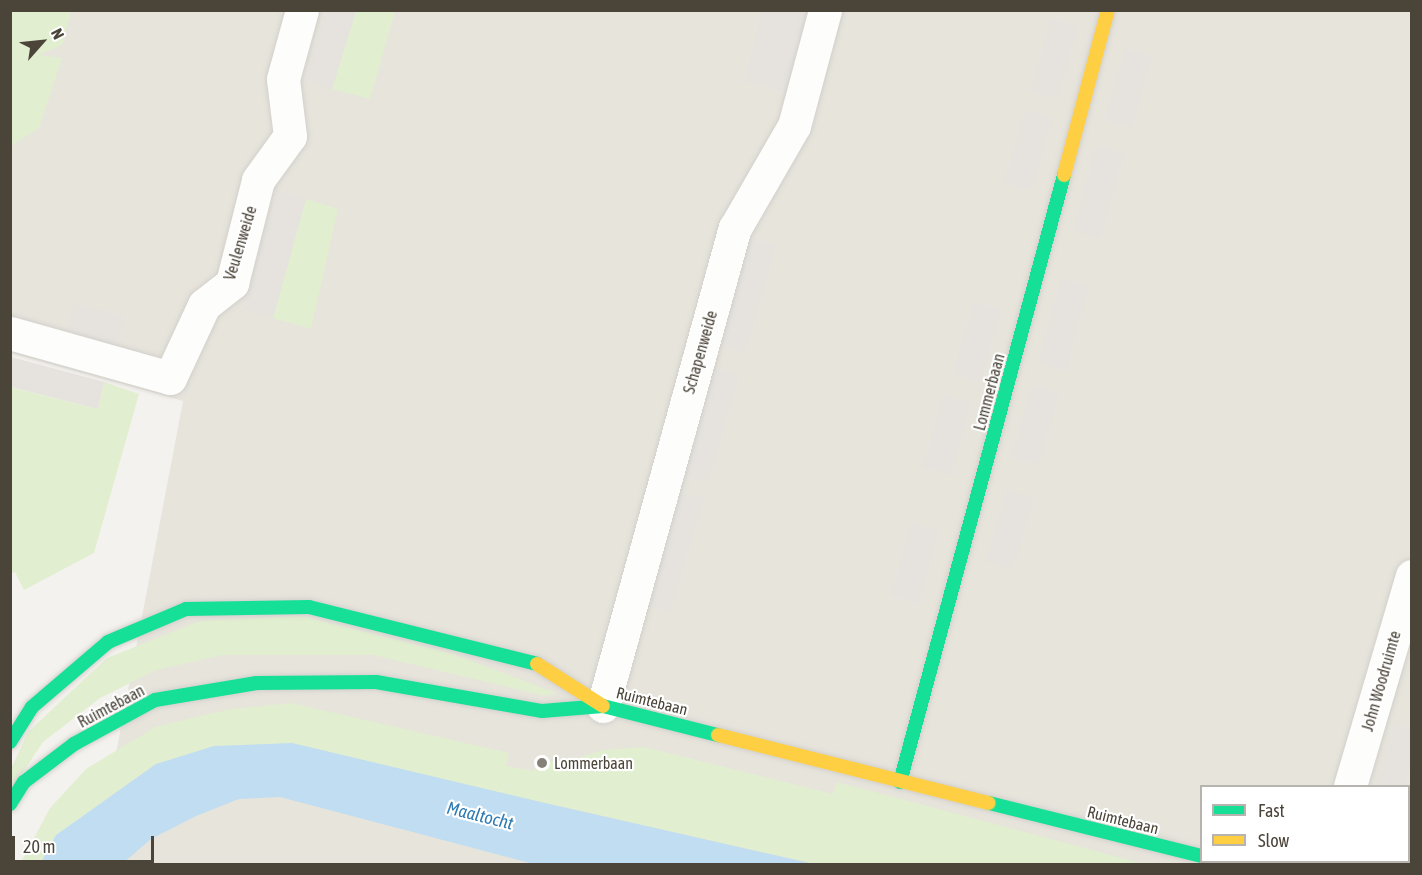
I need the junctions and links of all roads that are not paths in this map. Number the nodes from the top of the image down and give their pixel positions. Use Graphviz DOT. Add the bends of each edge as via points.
graph roads {
  1 [pos="302,10"];
  2 [pos="825,10"];
  3 [pos="1108,10"];
  4 [pos="10,333"];
  5 [pos="1412,576"];
  6 [pos="603,706"];
  7 [pos="10,742"];
  8 [pos="900,782"];
  9 [pos="1350,785"];
  10 [pos="10,804"];
  11 [pos="1200,856"];
  1 -- 4 [label="street, Veulenweide" via="283,79 290,136 258,180 232,283 204,305 170,378"];
  2 -- 6 [label="street, Schapenweide" via="794,126 735,228"];
  3 -- 8 [label="street, Lommerbaan"];
  5 -- 9 [label="street, John Woodruimte"];
  6 -- 7 [label="street" via="530,660 309,607 186,609 108,642 32,707"];
  6 -- 8 [label="street, Ruimtebaan"];
  6 -- 10 [label="street, Ruimtebaan" via="542,711 376,682 257,683 155,700 74,744 24,782"];
  8 -- 11 [label="street, Ruimtebaan"];
}
